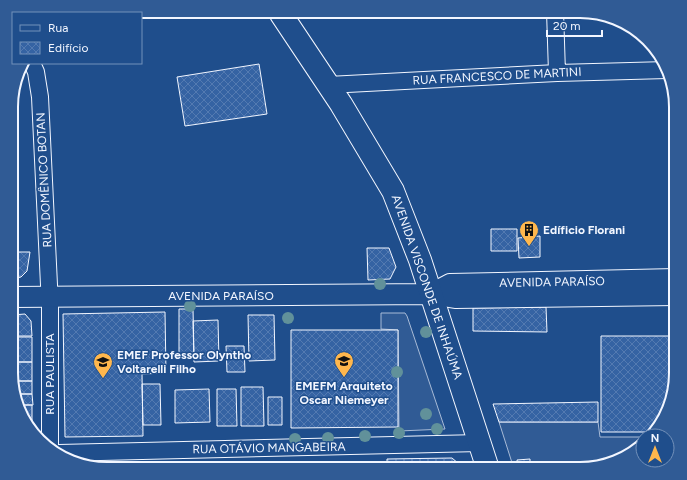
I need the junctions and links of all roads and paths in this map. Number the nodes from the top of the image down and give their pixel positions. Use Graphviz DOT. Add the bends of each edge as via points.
graph roads {
  1 [pos="284,18"];
  2 [pos="555,18"];
  3 [pos="32,64"];
  4 [pos="661,70"];
  5 [pos="556,73"];
  6 [pos="328,85"];
  7 [pos="669,279"];
  8 [pos="430,294"];
  9 [pos="669,296"];
  10 [pos="18,297"];
  11 [pos="50,297"];
  12 [pos="50,441"];
  13 [pos="480,443"];
  14 [pos="68,453"];
  15 [pos="486,462"];
  1 -- 6 [label="main road, AVENIDA VISCONDE DE INHAÚMA"];
  2 -- 5 [label="street"];
  3 -- 11 [label="street, RUA DOMÊNICO BOTAN" via="40,97"];
  4 -- 5 [label="street, RUA FRANCESCO DE MARTINI"];
  5 -- 6 [label="street, RUA FRANCESCO DE MARTINI"];
  6 -- 8 [label="main road, AVENIDA VISCONDE DE INHAÚMA" via="393,191 420,260"];
  7 -- 8 [label="street, AVENIDA PARAÍSO" via="450,284"];
  8 -- 9 [label="street, AVENIDA PARAÍSO" via="455,298"];
  8 -- 11 [label="street, AVENIDA PARAÍSO"];
  8 -- 13 [label="main road, AVENIDA VISCONDE DE INHAÚMA"];
  10 -- 11 [label="street, AVENIDA PARAÍSO"];
  11 -- 12 [label="street, RUA PAULISTA"];
  13 -- 14 [label="street, RUA OTÁVIO MANGABEIRA"];
  13 -- 15 [label="main road, AVENIDA VISCONDE DE INHAÚMA"];
}
